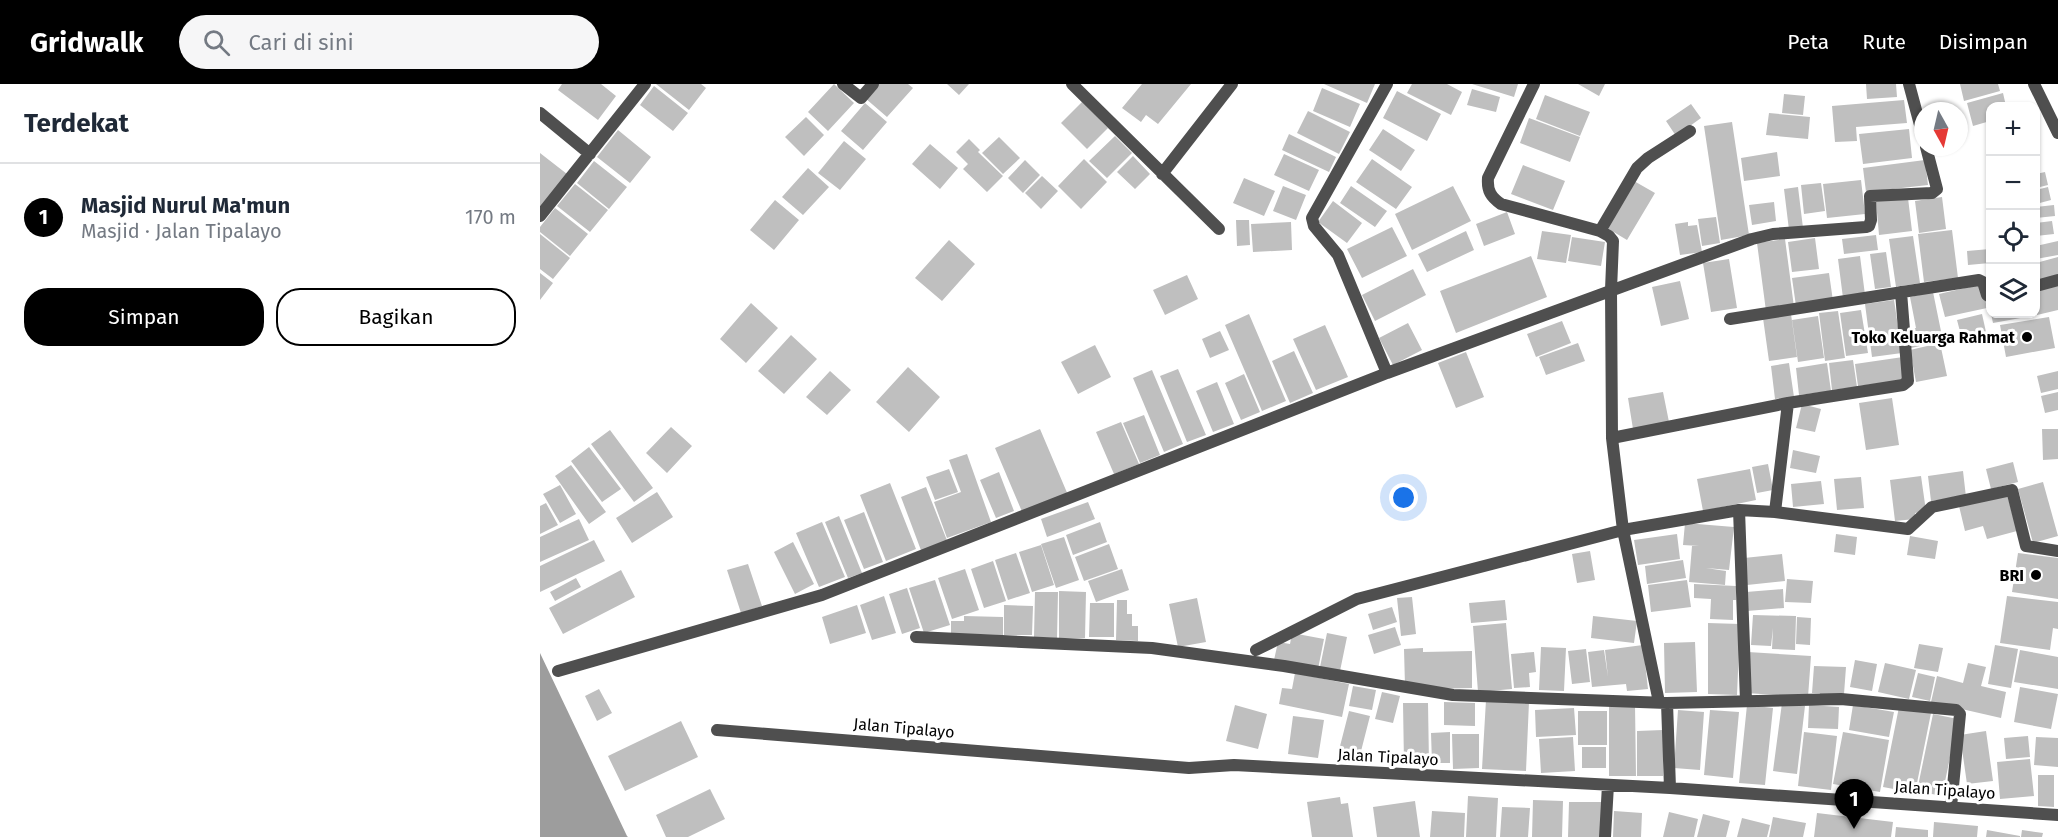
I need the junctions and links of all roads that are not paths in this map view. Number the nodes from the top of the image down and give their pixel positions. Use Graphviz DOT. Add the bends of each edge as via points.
graph roads {
  1 [pos="645,84"];
  2 [pos="843,84"];
  3 [pos="873,84"];
  4 [pos="1072,84"];
  5 [pos="1232,84"];
  6 [pos="1387,84"];
  7 [pos="1534,84"];
  8 [pos="1909,84"];
  9 [pos="2034,84"];
  10 [pos="1914,103"];
  11 [pos="540,113"];
  12 [pos="1690,131"];
  13 [pos="2058,133"];
  14 [pos="590,154"];
  15 [pos="1929,156"];
  16 [pos="1162,174"];
  17 [pos="540,216"];
  18 [pos="1219,229"];
  19 [pos="1600,231"];
  20 [pos="2058,280"];
  21 [pos="2040,285"];
  22 [pos="1611,290"];
  23 [pos="1901,292"];
  24 [pos="1986,292"];
  25 [pos="1730,319"];
  26 [pos="1387,373"];
  27 [pos="1788,403"];
  28 [pos="1612,438"];
  29 [pos="1739,510"];
  30 [pos="1775,512"];
  31 [pos="1623,530"];
  32 [pos="2058,551"];
  33 [pos="916,637"];
  34 [pos="1256,650"];
  35 [pos="558,671"];
  36 [pos="1746,701"];
  37 [pos="1663,702"];
  38 [pos="717,730"];
  39 [pos="1608,785"];
  40 [pos="1670,788"];
  41 [pos="1951,807"];
  42 [pos="2058,815"];
  43 [pos="1605,837"];
  1 -- 14 [label="street"];
  2 -- 3 [label="street" via="861,98"];
  4 -- 16 [label="street"];
  5 -- 16 [label="street"];
  6 -- 26 [label="street" via="1312,218 1338,255"];
  7 -- 19 [label="street" via="1488,178 1490,193 1501,204"];
  8 -- 10 [label="street"];
  9 -- 13 [label="street"];
  11 -- 14 [label="street"];
  12 -- 19 [label="street" via="1637,168"];
  14 -- 17 [label="street"];
  15 -- 22 [label="street" via="1937,186 1934,192 1870,196 1869,226 1762,236"];
  16 -- 18 [label="street"];
  19 -- 22 [label="street" via="1613,241"];
  20 -- 21 [label="street"];
  22 -- 26 [label="street"];
  22 -- 28 [label="street"];
  23 -- 24 [label="street" via="1978,280 1983,282"];
  23 -- 25 [label="street"];
  23 -- 27 [label="street" via="1909,377 1906,384"];
  26 -- 35 [label="street" via="822,595"];
  27 -- 28 [label="street"];
  27 -- 30 [label="street"];
  28 -- 31 [label="street"];
  29 -- 30 [label="street"];
  29 -- 31 [label="street"];
  29 -- 36 [label="street"];
  30 -- 32 [label="street" via="1908,529 1932,507 2012,490 2026,546"];
  31 -- 34 [label="street" via="1357,599"];
  31 -- 37 [label="street"];
  33 -- 37 [label="street" via="1152,648 1453,695"];
  36 -- 37 [label="street"];
  36 -- 41 [label="street" via="1841,699 1958,711"];
  37 -- 40 [label="street"];
  38 -- 39 [label="street, Jalan Tipalayo" via="1189,768 1234,765"];
  39 -- 40 [label="street, Jalan Tipalayo"];
  39 -- 43 [label="street"];
  40 -- 41 [label="street, Jalan Tipalayo"];
  41 -- 42 [label="street, Jalan Tipalayo"];
}
